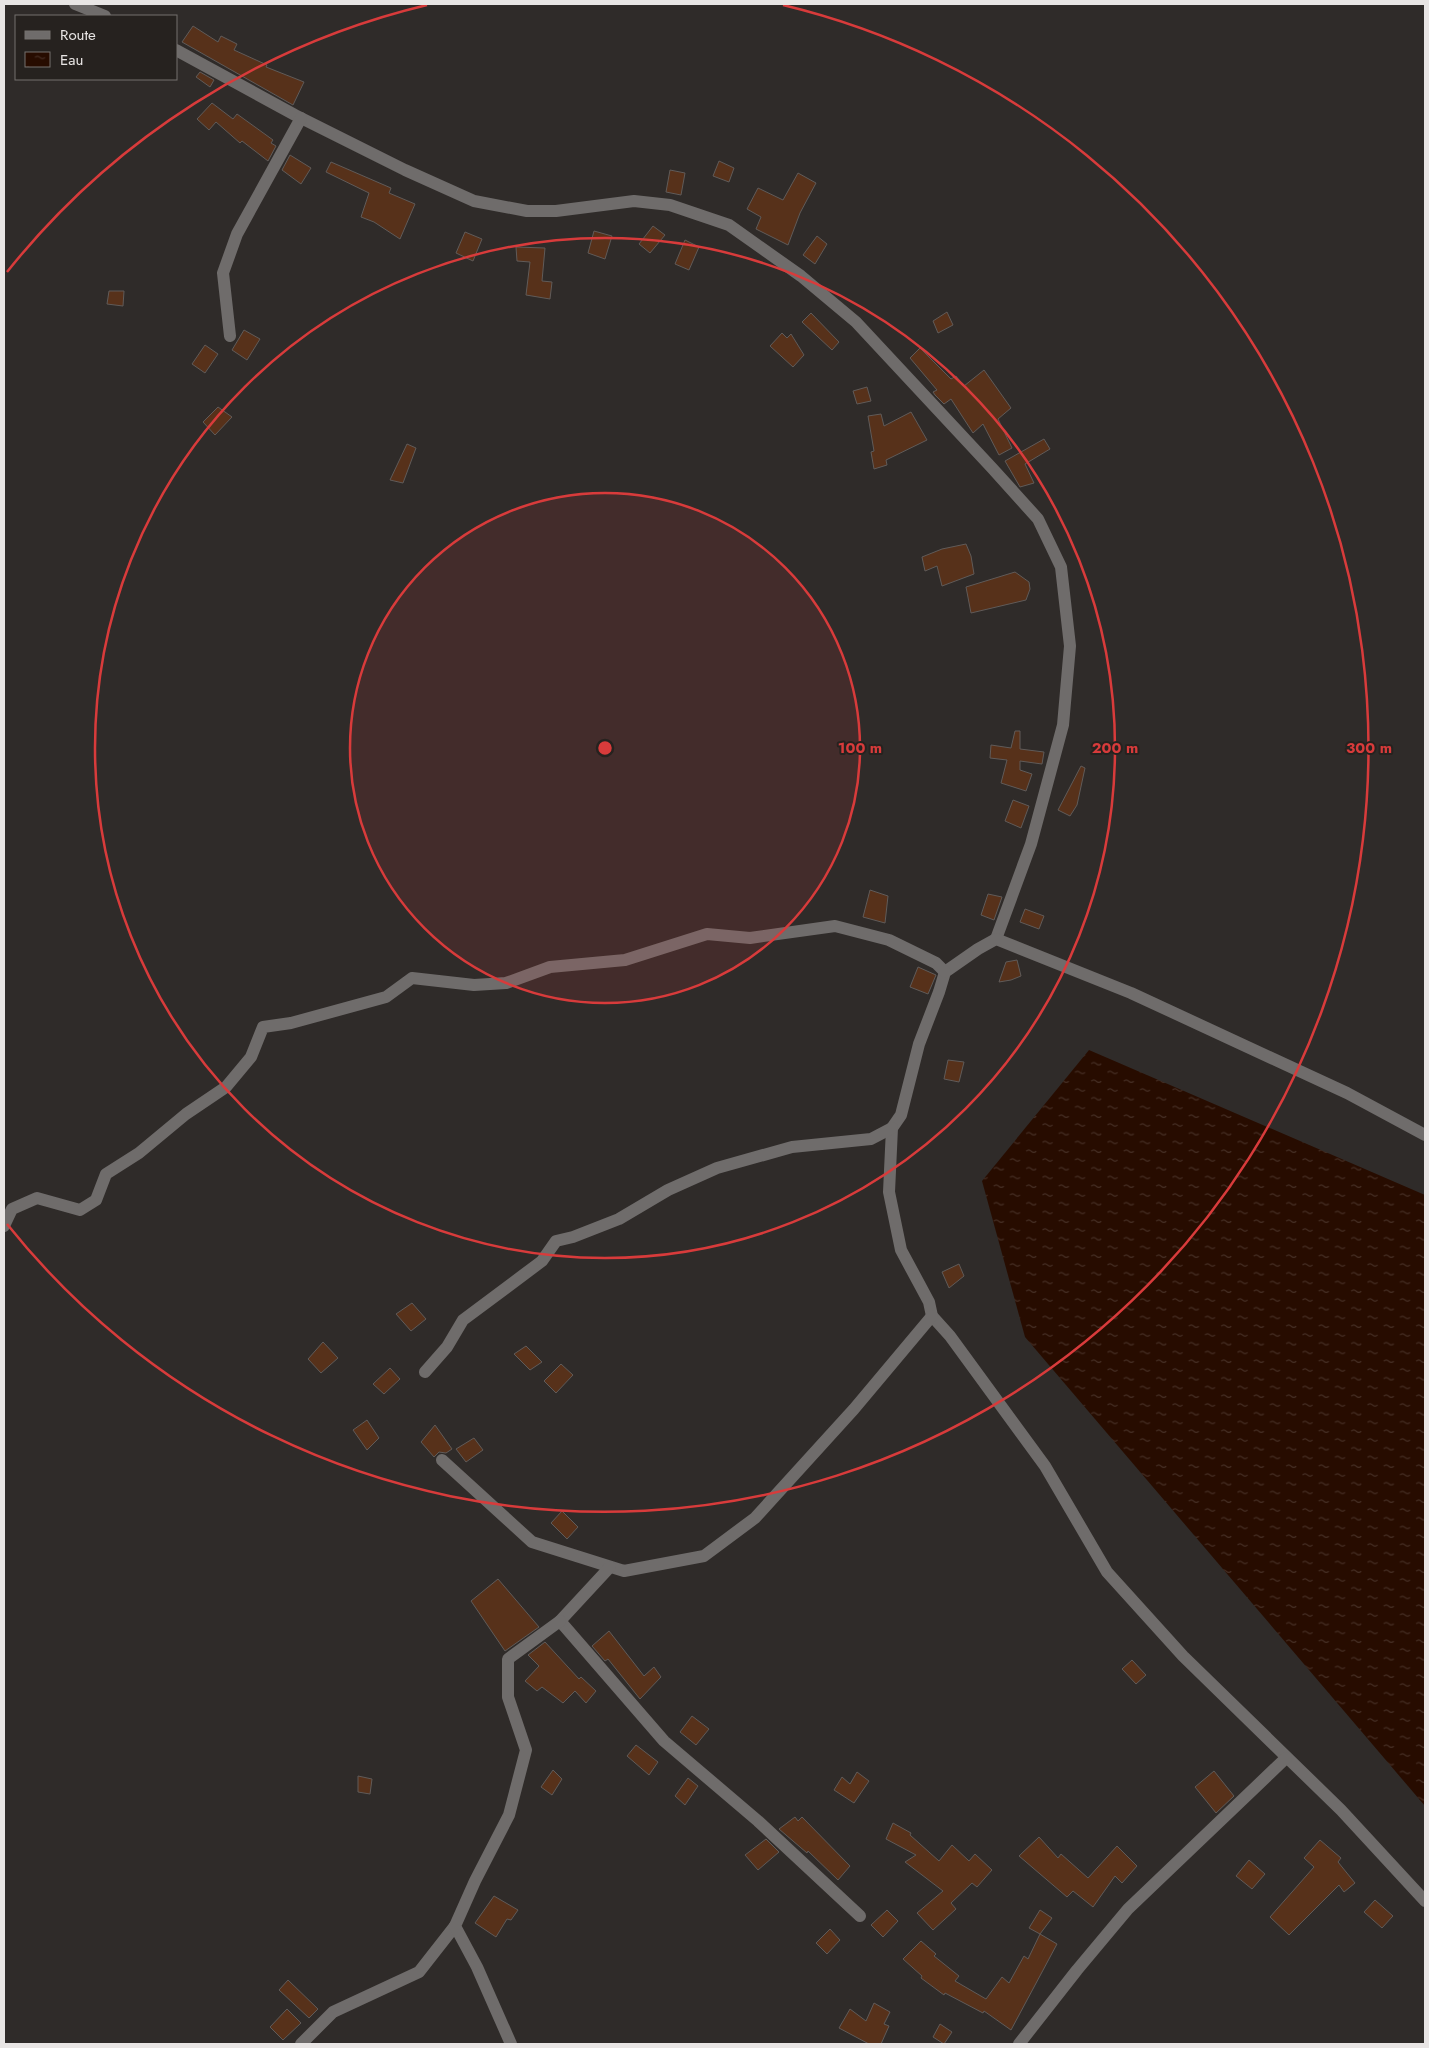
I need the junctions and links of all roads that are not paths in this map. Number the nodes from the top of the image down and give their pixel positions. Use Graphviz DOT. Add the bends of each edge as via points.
graph roads {
  1 [pos="75,4"];
  2 [pos="102,15"];
  3 [pos="178,51"];
  4 [pos="302,118"];
  5 [pos="230,336"];
  6 [pos="996,940"];
  7 [pos="945,972"];
  8 [pos="892,1128"];
  9 [pos="1425,1135"];
  10 [pos="4,1226"];
  11 [pos="932,1316"];
  12 [pos="425,1372"];
  13 [pos="442,1460"];
  14 [pos="610,1567"];
  15 [pos="560,1621"];
  16 [pos="1286,1758"];
  17 [pos="1425,1901"];
  18 [pos="860,1916"];
  19 [pos="455,1926"];
  20 [pos="301,2044"];
  21 [pos="511,2044"];
  22 [pos="1019,2044"];
  1 -- 2 [label="street"];
  3 -- 4 [label="street"];
  4 -- 5 [label="street" via="237,234 224,273"];
  4 -- 6 [label="street" via="474,201 527,211 556,212 634,201 670,205 729,225 802,276 856,322 1038,520 1061,567 1070,646 1063,725 1031,844"];
  6 -- 7 [label="street"];
  6 -- 9 [label="street" via="1131,993 1347,1093"];
  7 -- 8 [label="street" via="919,1044 901,1115"];
  7 -- 10 [label="street" via="936,963 889,940 835,926 750,938 707,934 625,960 550,966 506,982 474,985 412,978 386,997 291,1023 263,1027 251,1057 226,1087 106,1174 96,1200 80,1210 36,1198 12,1209"];
  8 -- 11 [label="street" via="889,1192 901,1250 929,1302"];
  8 -- 12 [label="street" via="871,1138 792,1147 717,1168 668,1190 619,1219 556,1241 542,1261 463,1320 447,1347"];
  11 -- 14 [label="street" via="854,1409 755,1518 704,1556 624,1571"];
  11 -- 16 [label="street" via="1045,1466 1107,1572 1183,1656"];
  13 -- 14 [label="street" via="532,1542"];
  14 -- 15 [label="street"];
  15 -- 18 [label="street" via="664,1741 758,1820"];
  15 -- 19 [label="street" via="508,1659 508,1697 526,1750 509,1815"];
  16 -- 17 [label="street" via="1341,1810"];
  16 -- 22 [label="street" via="1128,1909"];
  19 -- 20 [label="street" via="419,1972 333,2012"];
  19 -- 21 [label="street"];
}
